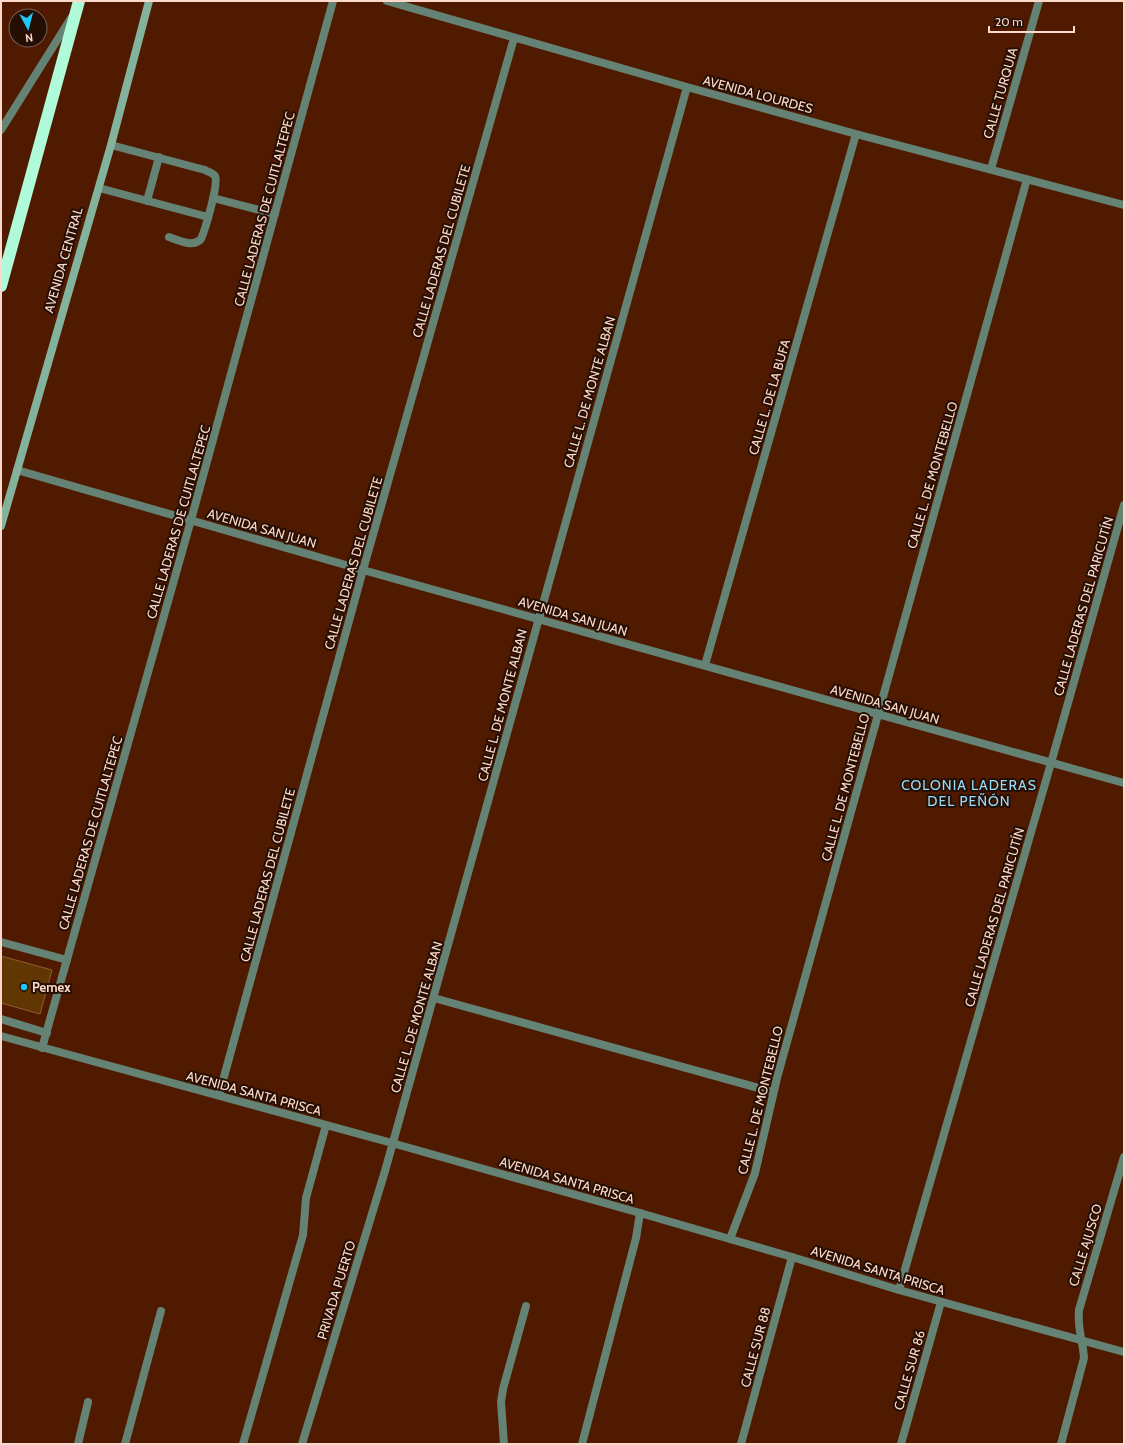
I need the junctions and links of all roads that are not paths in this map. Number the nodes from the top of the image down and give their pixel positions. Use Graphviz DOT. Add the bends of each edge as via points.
graph roads {
  1 [pos="149,1"];
  2 [pos="333,1"];
  3 [pos="387,1"];
  4 [pos="1039,1"];
  5 [pos="79,4"];
  6 [pos="514,38"];
  7 [pos="687,87"];
  8 [pos="1,130"];
  9 [pos="856,134"];
  10 [pos="111,145"];
  11 [pos="159,157"];
  12 [pos="991,169"];
  13 [pos="1027,179"];
  14 [pos="99,188"];
  15 [pos="213,198"];
  16 [pos="147,201"];
  17 [pos="1124,205"];
  18 [pos="275,214"];
  19 [pos="208,217"];
  20 [pos="169,237"];
  21 [pos="1,286"];
  22 [pos="17,470"];
  23 [pos="1124,505"];
  24 [pos="191,520"];
  25 [pos="1,526"];
  26 [pos="363,570"];
  27 [pos="538,619"];
  28 [pos="705,666"];
  29 [pos="877,714"];
  30 [pos="1052,763"];
  31 [pos="1124,783"];
  32 [pos="1,942"];
  33 [pos="67,960"];
  34 [pos="434,998"];
  35 [pos="1,1019"];
  36 [pos="46,1033"];
  37 [pos="1,1036"];
  38 [pos="42,1048"];
  39 [pos="773,1092"];
  40 [pos="219,1096"];
  41 [pos="326,1125"];
  42 [pos="392,1143"];
  43 [pos="1124,1157"];
  44 [pos="640,1213"];
  45 [pos="730,1239"];
  46 [pos="792,1257"];
  47 [pos="899,1290"];
  48 [pos="941,1302"];
  49 [pos="526,1306"];
  50 [pos="161,1311"];
  51 [pos="1081,1340"];
  52 [pos="1124,1352"];
  53 [pos="88,1402"];
  54 [pos="78,1444"];
  55 [pos="125,1444"];
  56 [pos="243,1444"];
  57 [pos="302,1444"];
  58 [pos="504,1444"];
  59 [pos="582,1444"];
  60 [pos="741,1444"];
  61 [pos="901,1444"];
  62 [pos="1061,1444"];
  1 -- 10 [label="main road, AVENIDA CENTRAL"];
  2 -- 18 [label="street, CALLE LADERAS DE CUITLALTEPEC"];
  3 -- 6 [label="street, AVENIDA LOURDES"];
  4 -- 12 [label="street, CALLE TURQUIA"];
  5 -- 8 [label="street"];
  5 -- 21 [label="highway"];
  6 -- 7 [label="street, AVENIDA LOURDES"];
  6 -- 26 [label="street, CALLE LADERAS DEL CUBILETE"];
  7 -- 9 [label="street, AVENIDA LOURDES"];
  7 -- 27 [label="street, CALLE L. DE MONTE ALBAN"];
  9 -- 12 [label="street, AVENIDA LOURDES"];
  9 -- 28 [label="street, CALLE L. DE LA BUFA"];
  10 -- 11 [label="street"];
  10 -- 14 [label="main road, AVENIDA CENTRAL"];
  11 -- 15 [label="street" via="212,173 216,181"];
  11 -- 16 [label="street"];
  12 -- 13 [label="street, AVENIDA LOURDES"];
  13 -- 17 [label="street, AVENIDA LOURDES"];
  13 -- 29 [label="street, CALLE L. DE MONTEBELLO"];
  14 -- 16 [label="street"];
  14 -- 22 [label="main road, AVENIDA CENTRAL"];
  15 -- 18 [label="street"];
  15 -- 19 [label="street"];
  16 -- 19 [label="street"];
  18 -- 24 [label="street, CALLE LADERAS DE CUITLALTEPEC"];
  19 -- 20 [label="street" via="198,242 191,244"];
  22 -- 24 [label="street, AVENIDA SAN JUAN"];
  22 -- 25 [label="main road, AVENIDA CENTRAL"];
  23 -- 30 [label="street, CALLE LADERAS DEL PARICUTÍN"];
  24 -- 26 [label="street, AVENIDA SAN JUAN"];
  24 -- 33 [label="street, CALLE LADERAS DE CUITLALTEPEC"];
  26 -- 27 [label="street, AVENIDA SAN JUAN"];
  26 -- 40 [label="street, CALLE LADERAS DEL CUBILETE"];
  27 -- 28 [label="street, AVENIDA SAN JUAN"];
  27 -- 34 [label="street, CALLE L. DE MONTE ALBAN"];
  28 -- 29 [label="street, AVENIDA SAN JUAN"];
  29 -- 30 [label="street, AVENIDA SAN JUAN"];
  29 -- 39 [label="street, CALLE L. DE MONTEBELLO"];
  30 -- 31 [label="street, AVENIDA SAN JUAN"];
  30 -- 47 [label="street, CALLE LADERAS DEL PARICUTÍN"];
  32 -- 33 [label="street"];
  33 -- 36 [label="street, CALLE LADERAS DE CUITLALTEPEC"];
  34 -- 39 [label="street"];
  34 -- 42 [label="street, CALLE L. DE MONTE ALBAN"];
  35 -- 36 [label="street"];
  36 -- 38 [label="street, CALLE LADERAS DE CUITLALTEPEC"];
  37 -- 38 [label="street, AVENIDA SANTA PRISCA"];
  38 -- 40 [label="street, AVENIDA SANTA PRISCA"];
  39 -- 45 [label="street, CALLE L. DE MONTEBELLO" via="755,1173"];
  40 -- 41 [label="street, AVENIDA SANTA PRISCA"];
  41 -- 42 [label="street, AVENIDA SANTA PRISCA"];
  41 -- 56 [label="street" via="306,1198 303,1235"];
  42 -- 44 [label="street, AVENIDA SANTA PRISCA"];
  42 -- 57 [label="street, PRIVADA PUERTO"];
  43 -- 51 [label="street, CALLE AJUSCO" via="1078,1310"];
  44 -- 45 [label="street, AVENIDA SANTA PRISCA"];
  44 -- 59 [label="street" via="636,1238"];
  45 -- 46 [label="street, AVENIDA SANTA PRISCA"];
  46 -- 47 [label="street, AVENIDA SANTA PRISCA"];
  46 -- 60 [label="street, CALLE SUR 88"];
  47 -- 48 [label="street, AVENIDA SANTA PRISCA"];
  48 -- 51 [label="street, AVENIDA SANTA PRISCA"];
  48 -- 61 [label="street, CALLE SUR 86"];
  49 -- 58 [label="street" via="503,1389 501,1402"];
  50 -- 55 [label="street"];
  51 -- 52 [label="street, AVENIDA SANTA PRISCA"];
  51 -- 62 [label="street, CALLE AJUSCO" via="1084,1358"];
  53 -- 54 [label="street"];
}
